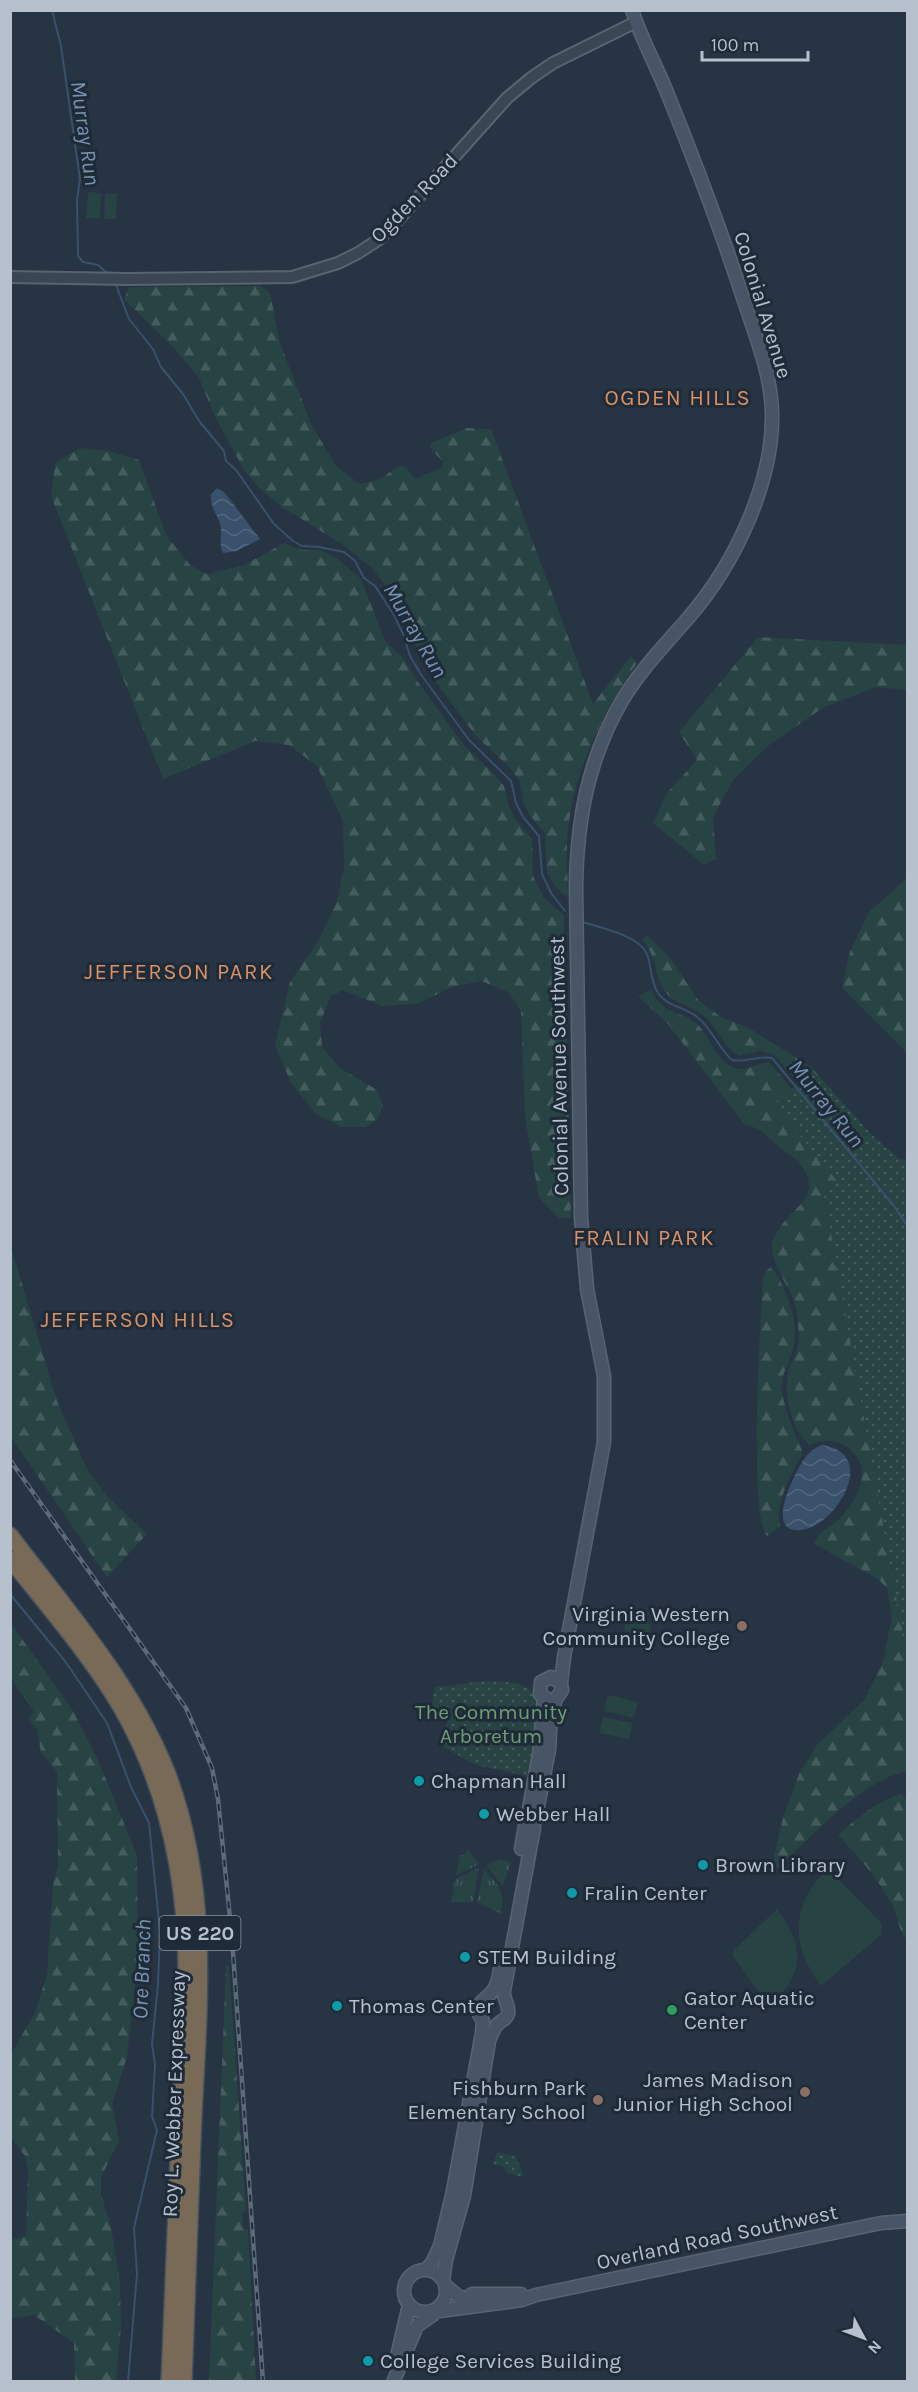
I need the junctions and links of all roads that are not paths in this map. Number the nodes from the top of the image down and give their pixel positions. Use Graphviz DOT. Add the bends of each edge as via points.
graph roads {
  1 [pos="634,16"];
  2 [pos="10,277"];
  3 [pos="609,725"];
  4 [pos="10,1535"];
  5 [pos="10,1559"];
  6 [pos="556,1680"];
  7 [pos="550,1699"];
  8 [pos="497,1996"];
  9 [pos="483,2021"];
  10 [pos="498,2024"];
  11 [pos="908,2221"];
  12 [pos="442,2233"];
  13 [pos="425,2270"];
  14 [pos="405,2274"];
  15 [pos="444,2278"];
  16 [pos="536,2295"];
  17 [pos="409,2305"];
  18 [pos="433,2311"];
  19 [pos="393,2381"];
  20 [pos="169,2382"];
  21 [pos="184,2382"];
  1 -- 2 [label="street, Ogden Road" via="531,78 507,99 378,240 338,263 285,278"];
  1 -- 3 [label="main road, Colonial Avenue" via="731,259 767,374 772,411 764,481 727,561 702,601 636,679"];
  3 -- 6 [label="main road, Colonial Avenue Southwest" via="585,793 577,838 576,887 581,1218 587,1289 604,1376 604,1442 564,1657"];
  4 -- 21 [label="highway, Roy L. Webber Expressway / US 220" via="95,1644 127,1692 169,1777 193,1865 201,1949"];
  5 -- 20 [label="highway, Roy L. Webber Expressway / US 220" via="84,1653 120,1707 160,1794 176,1852 186,1965"];
  6 -- 7 [label="main road" via="561,1693"];
  6 -- 7 [label="main road" via="544,1679 539,1686 540,1694"];
  7 -- 8 [label="main road" via="549,1750 530,1824"];
  8 -- 9 [label="main road" via="485,1997 479,2005"];
  8 -- 10 [label="main road" via="508,2006 505,2019"];
  9 -- 10 [label="main road"];
  9 -- 12 [label="main road"];
  10 -- 15 [label="main road" via="489,2041 464,2196"];
  11 -- 16 [label="main road, Overland Road Southwest" via="881,2223"];
  12 -- 13 [label="main road" via="436,2257"];
  12 -- 14 [label="main road" via="428,2258"];
  13 -- 15 [label="main road"];
  13 -- 17 [label="main road" via="415,2272 406,2285"];
  15 -- 16 [label="main road, Overland Road Southwest" via="452,2293 468,2300"];
  15 -- 18 [label="main road" via="445,2299"];
  16 -- 18 [label="main road, Overland Road Southwest" via="506,2303"];
  17 -- 18 [label="main road" via="418,2311"];
  17 -- 19 [label="main road"];
  18 -- 19 [label="main road" via="417,2326"];
}
